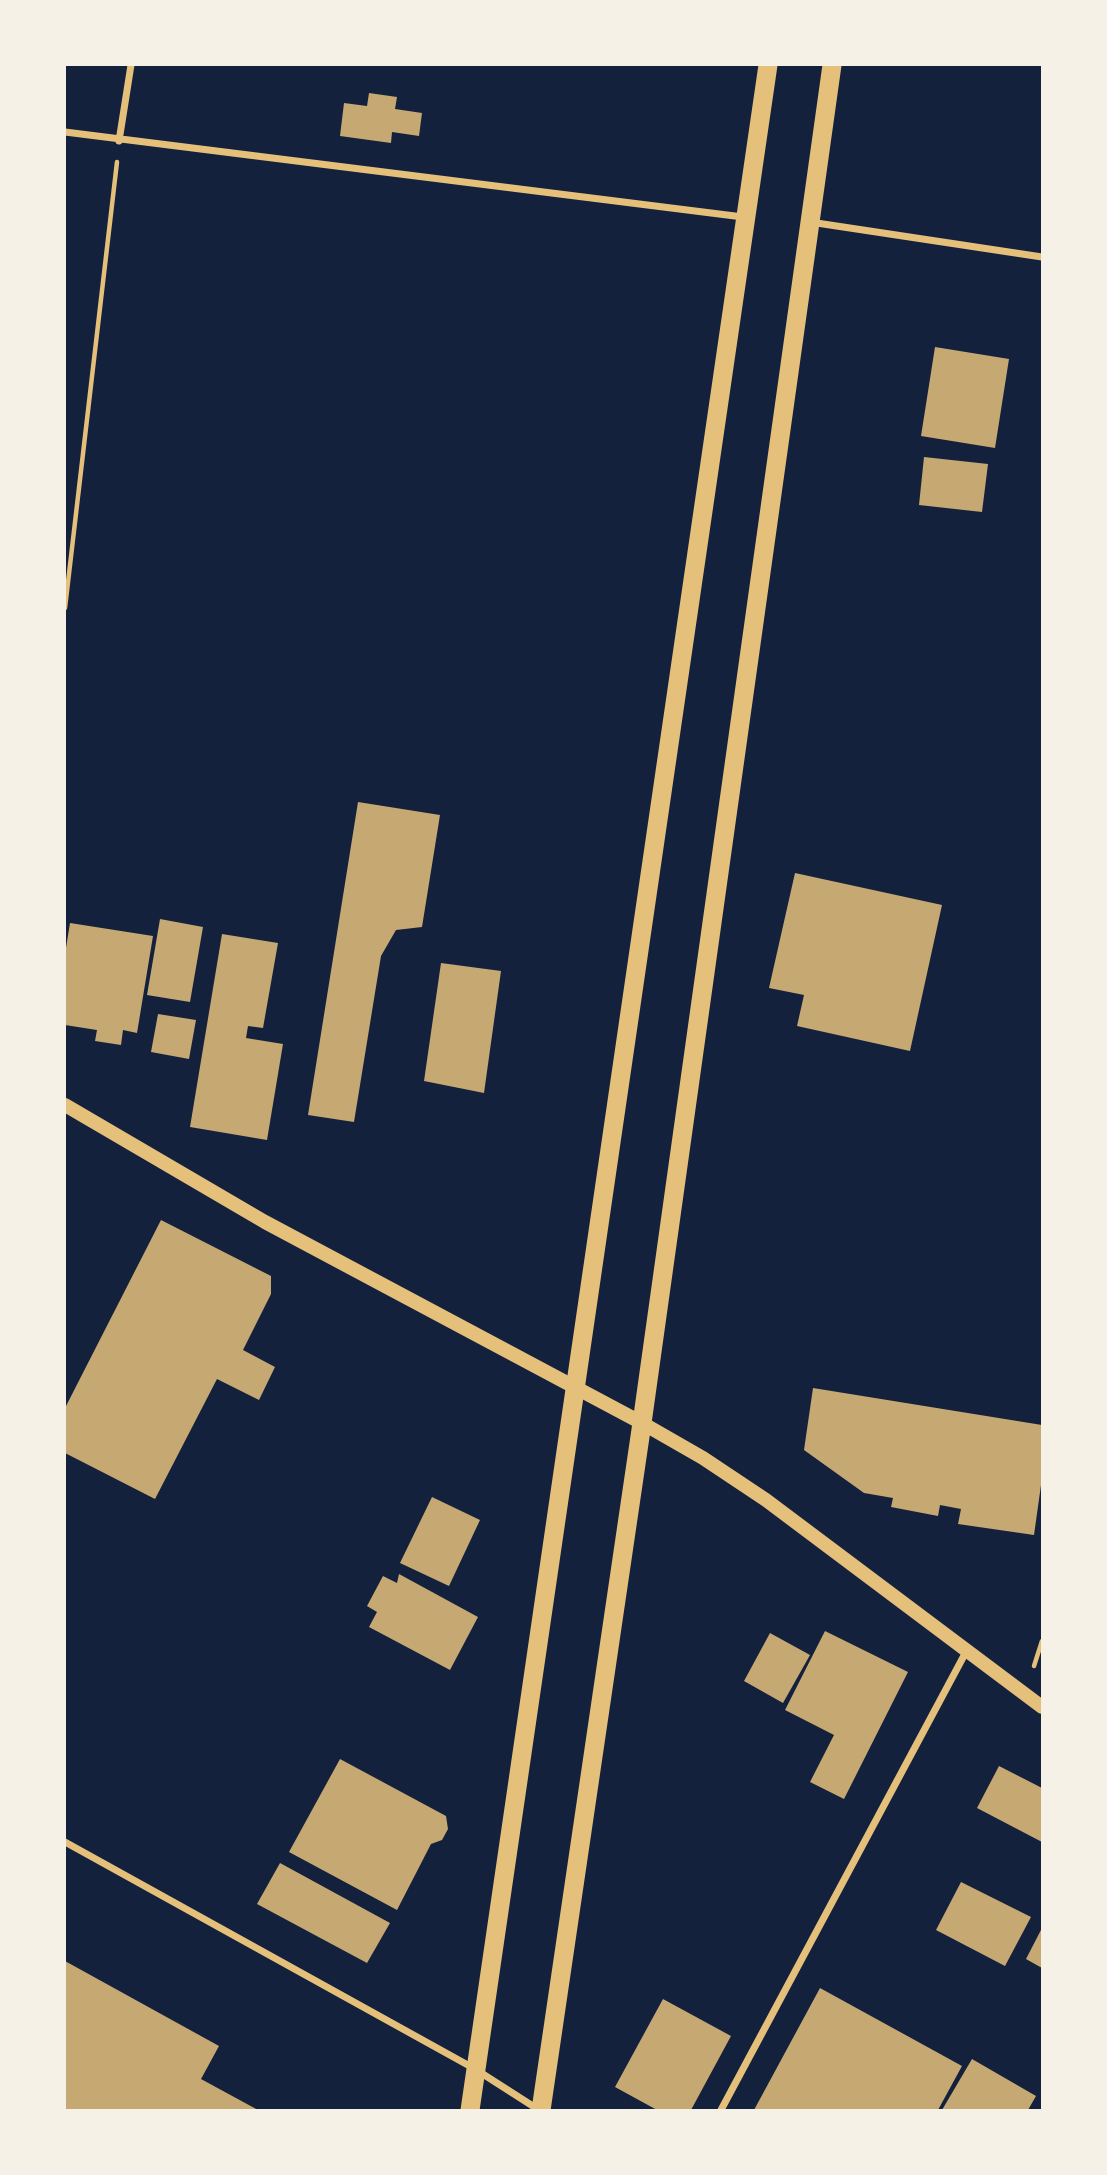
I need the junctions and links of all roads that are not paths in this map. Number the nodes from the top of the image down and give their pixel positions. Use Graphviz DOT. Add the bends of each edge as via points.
graph roads {
  1 [pos="131,65"];
  2 [pos="768,65"];
  3 [pos="832,65"];
  4 [pos="65,132"];
  5 [pos="119,141"];
  6 [pos="747,218"];
  7 [pos="809,222"];
  8 [pos="1042,257"];
  9 [pos="65,1105"];
  10 [pos="576,1390"];
  11 [pos="642,1423"];
  12 [pos="967,1650"];
  13 [pos="1042,1707"];
  14 [pos="65,1842"];
  15 [pos="475,2069"];
  16 [pos="470,2110"];
  17 [pos="540,2110"];
  18 [pos="721,2110"];
  1 -- 5 [label="street"];
  2 -- 6 [label="highway"];
  3 -- 7 [label="highway"];
  4 -- 5 [label="street"];
  5 -- 6 [label="street"];
  6 -- 10 [label="highway"];
  7 -- 8 [label="street"];
  7 -- 11 [label="highway"];
  9 -- 10 [label="main road" via="265,1222"];
  10 -- 11 [label="main road"];
  10 -- 15 [label="highway"];
  11 -- 12 [label="main road" via="766,1500"];
  11 -- 17 [label="highway"];
  12 -- 13 [label="main road"];
  12 -- 18 [label="street"];
  14 -- 15 [label="street"];
  15 -- 16 [label="highway"];
  15 -- 17 [label="street"];
}
